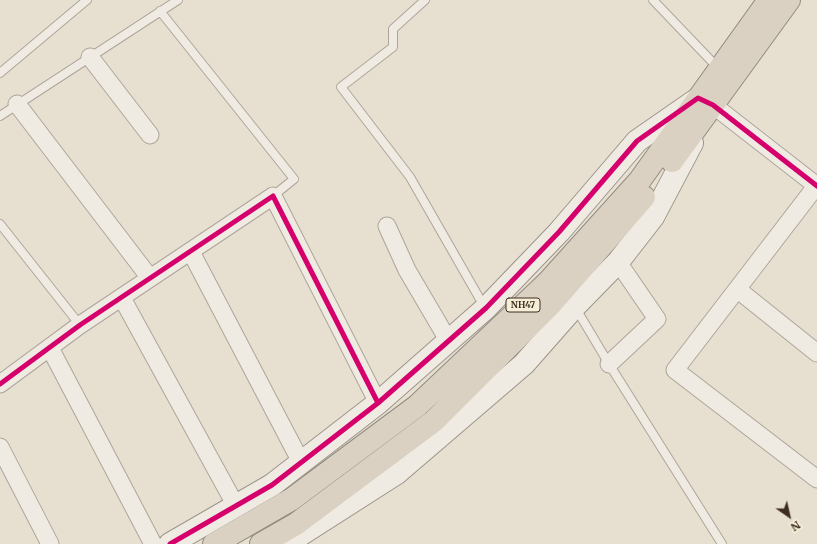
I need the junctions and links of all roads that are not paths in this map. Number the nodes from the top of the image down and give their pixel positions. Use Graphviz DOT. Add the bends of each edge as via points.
graph roads {
  1 [pos="87,0"];
  2 [pos="178,0"];
  3 [pos="425,0"];
  4 [pos="653,0"];
  5 [pos="769,0"];
  6 [pos="789,0"];
  7 [pos="160,11"];
  8 [pos="90,57"];
  9 [pos="719,69"];
  10 [pos="0,73"];
  11 [pos="706,102"];
  12 [pos="18,104"];
  13 [pos="0,116"];
  14 [pos="150,135"];
  15 [pos="817,186"];
  16 [pos="273,196"];
  17 [pos="0,224"];
  18 [pos="387,226"];
  19 [pos="191,252"];
  20 [pos="618,262"];
  21 [pos="150,278"];
  22 [pos="737,290"];
  23 [pos="122,298"];
  24 [pos="575,306"];
  25 [pos="486,308"];
  26 [pos="80,325"];
  27 [pos="448,340"];
  28 [pos="50,348"];
  29 [pos="817,353"];
  30 [pos="609,364"];
  31 [pos="2,380"];
  32 [pos="378,403"];
  33 [pos="0,446"];
  34 [pos="301,462"];
  35 [pos="817,479"];
  36 [pos="272,485"];
  37 [pos="284,503"];
  38 [pos="236,506"];
  39 [pos="298,537"];
  40 [pos="50,544"];
  41 [pos="153,544"];
  42 [pos="170,544"];
  43 [pos="214,544"];
  44 [pos="261,544"];
  45 [pos="722,544"];
  1 -- 10 [label="lane"];
  2 -- 7 [label="lane"];
  3 -- 25 [label="lane" via="393,29 394,47 341,87 410,177"];
  4 -- 9 [label="lane"];
  5 -- 9 [label="highway, NH47"];
  6 -- 11 [label="highway, NH47"];
  7 -- 8 [label="lane"];
  7 -- 16 [label="lane" via="294,179"];
  8 -- 12 [label="lane"];
  8 -- 14 [label="street"];
  9 -- 11 [label="highway, NH47"];
  11 -- 15 [label="street"];
  11 -- 20 [label="street" via="653,217"];
  11 -- 25 [label="street" via="637,141 559,232"];
  11 -- 37 [label="highway, NH47" via="547,283 417,406"];
  11 -- 39 [label="highway, NH47" via="654,186 550,305 434,421"];
  12 -- 13 [label="lane"];
  12 -- 21 [label="street"];
  15 -- 22 [label="street"];
  16 -- 19 [label="street"];
  16 -- 32 [label="street"];
  17 -- 26 [label="lane"];
  18 -- 27 [label="street" via="407,270"];
  19 -- 21 [label="street"];
  19 -- 34 [label="street"];
  20 -- 24 [label="street"];
  20 -- 30 [label="street" via="657,319"];
  21 -- 23 [label="street"];
  22 -- 29 [label="street"];
  22 -- 35 [label="street" via="675,370"];
  23 -- 26 [label="street"];
  23 -- 38 [label="street"];
  24 -- 30 [label="lane"];
  24 -- 39 [label="street" via="524,364 398,473"];
  25 -- 27 [label="street"];
  26 -- 28 [label="street"];
  27 -- 32 [label="street"];
  28 -- 31 [label="street"];
  28 -- 41 [label="street"];
  30 -- 45 [label="lane"];
  32 -- 34 [label="street"];
  33 -- 40 [label="street"];
  34 -- 36 [label="street"];
  36 -- 37 [label="street"];
  36 -- 38 [label="street"];
  37 -- 39 [label="street"];
  37 -- 43 [label="highway, NH47"];
  38 -- 42 [label="street"];
  39 -- 44 [label="highway, NH47"];
}
